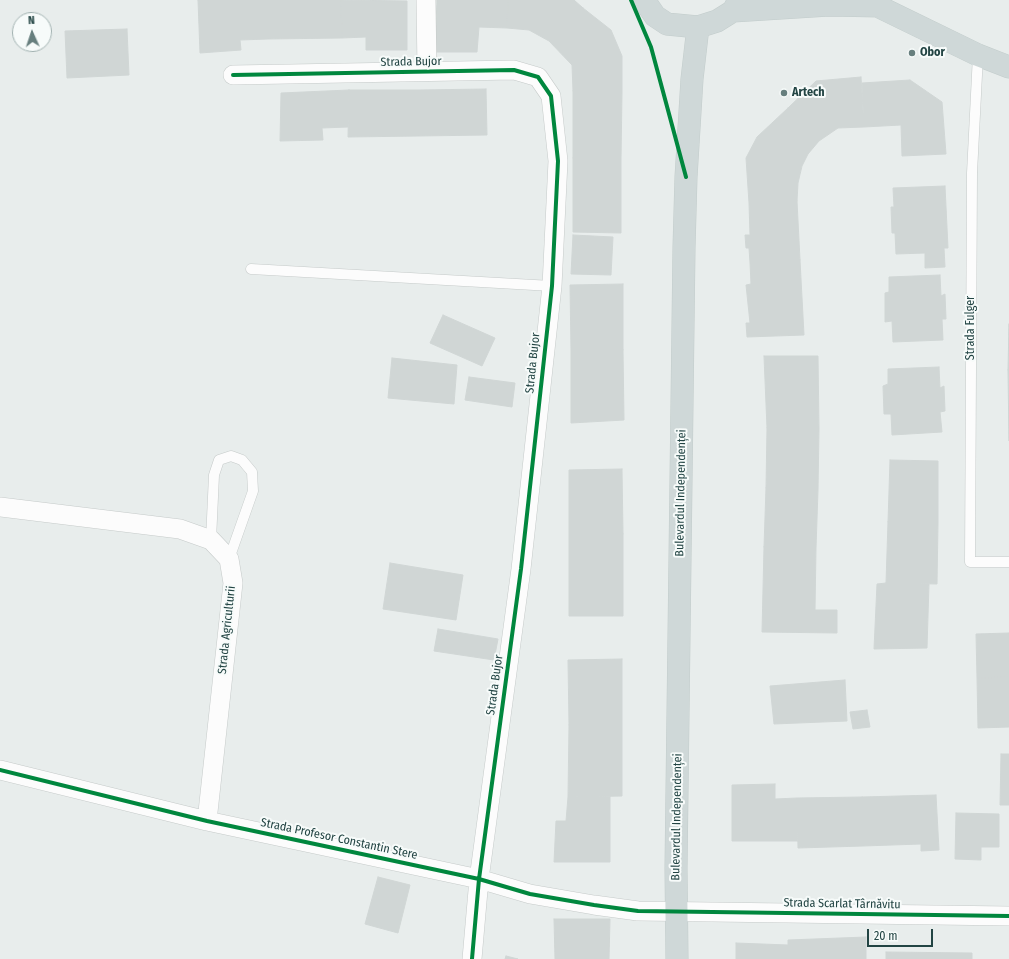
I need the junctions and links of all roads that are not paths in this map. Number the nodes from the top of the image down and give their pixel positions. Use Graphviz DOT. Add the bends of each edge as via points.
graph roads {
  1 [pos="426,0"];
  2 [pos="644,0"];
  3 [pos="873,3"];
  4 [pos="736,5"];
  5 [pos="698,27"];
  6 [pos="978,55"];
  7 [pos="1009,67"];
  8 [pos="427,71"];
  9 [pos="233,75"];
  10 [pos="251,269"];
  11 [pos="552,286"];
  12 [pos="0,507"];
  13 [pos="212,540"];
  14 [pos="229,559"];
  15 [pos="1009,562"];
  16 [pos="0,770"];
  17 [pos="206,821"];
  18 [pos="478,880"];
  19 [pos="676,912"];
  20 [pos="1009,916"];
  21 [pos="472,959"];
  22 [pos="677,959"];
  1 -- 8 [label="street"];
  2 -- 5 [label="main road" via="655,16 667,24"];
  3 -- 4 [label="main road"];
  3 -- 6 [label="main road"];
  4 -- 5 [label="main road" via="717,21"];
  5 -- 19 [label="main road, Bulevardul Independenței" via="685,193"];
  6 -- 7 [label="main road"];
  6 -- 15 [label="lane, Strada Fulger" via="972,173 970,562"];
  8 -- 9 [label="street, Strada Bujor"];
  8 -- 11 [label="street, Strada Bujor" via="514,70 538,77 551,96 558,161"];
  10 -- 11 [label="lane"];
  11 -- 18 [label="street, Strada Bujor" via="521,569"];
  12 -- 13 [label="street" via="180,529"];
  13 -- 14 [label="street"];
  13 -- 14 [label="lane" via="214,475 219,460 231,456 242,460 252,472 253,491"];
  14 -- 17 [label="street, Strada Agriculturii" via="233,583"];
  16 -- 17 [label="street, Strada Profesor Constantin Stere"];
  17 -- 18 [label="street, Strada Profesor Constantin Stere"];
  18 -- 19 [label="street, Strada Profesor Constantin Stere" via="530,894 594,905 638,911"];
  18 -- 21 [label="street, Strada Bujor"];
  19 -- 20 [label="street, Strada Scarlat Târnăvitu"];
  19 -- 22 [label="main road, Bulevardul Independenței"];
}
